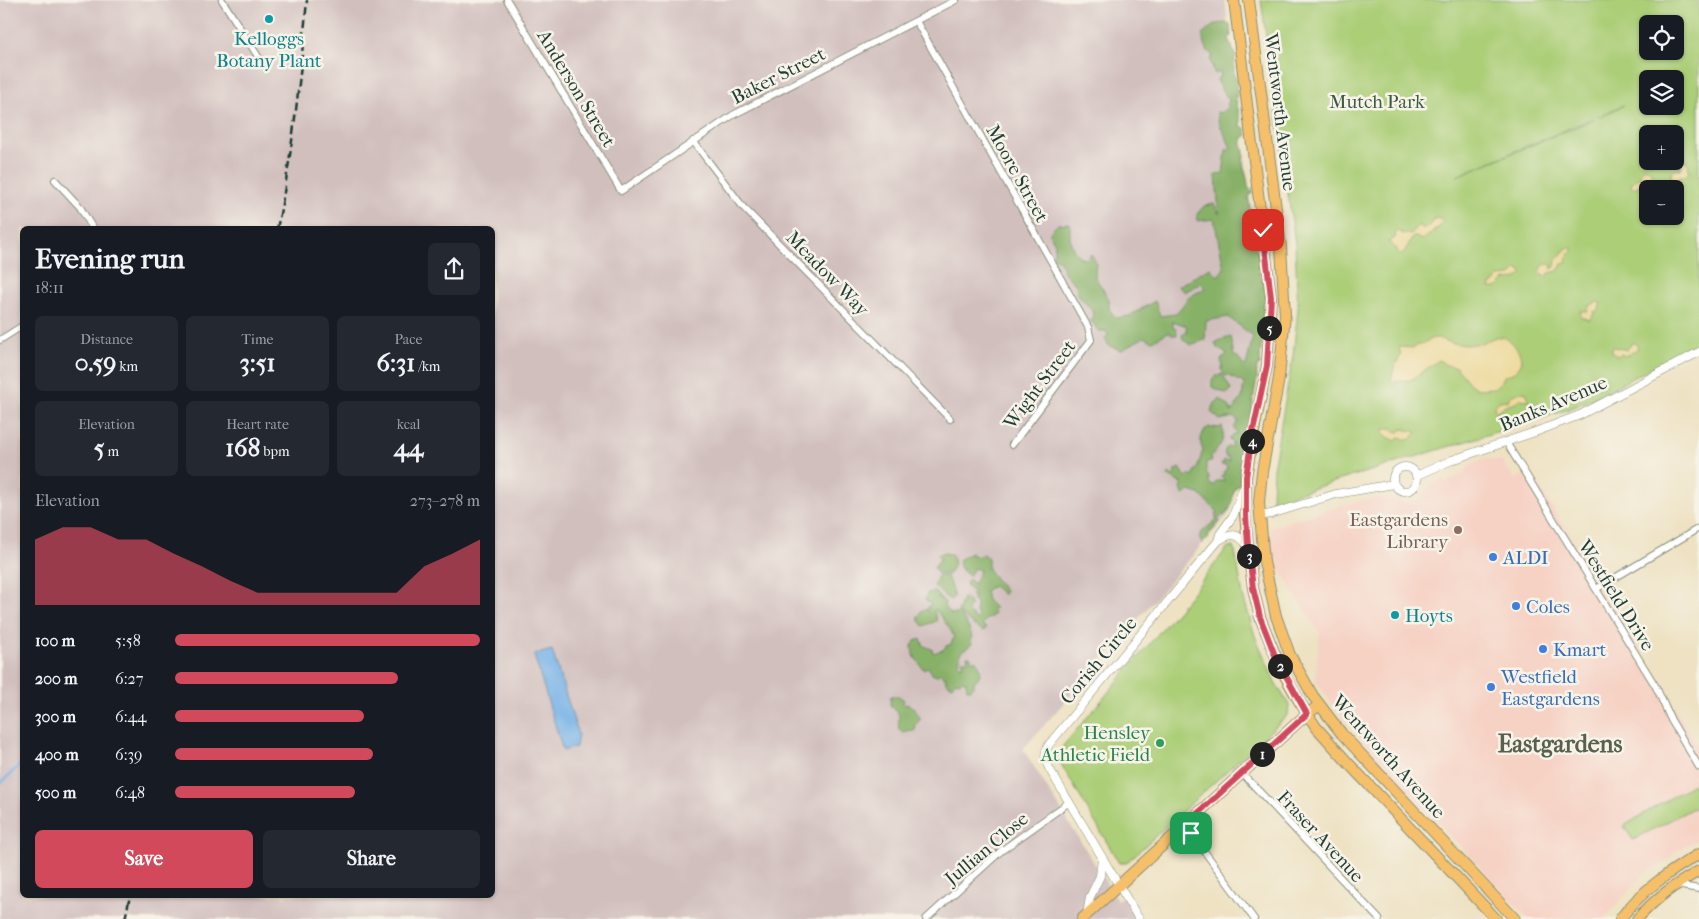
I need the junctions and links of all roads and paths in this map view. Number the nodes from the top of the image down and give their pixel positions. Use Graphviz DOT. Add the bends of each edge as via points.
graph roads {
  1 [pos="222,0"];
  2 [pos="507,0"];
  3 [pos="956,0"];
  4 [pos="1234,0"];
  5 [pos="1249,0"];
  6 [pos="916,20"];
  7 [pos="259,58"];
  8 [pos="693,141"];
  9 [pos="55,180"];
  10 [pos="621,191"];
  11 [pos="91,226"];
  12 [pos="20,327"];
  13 [pos="0,340"];
  14 [pos="1090,340"];
  15 [pos="1699,352"];
  16 [pos="950,419"];
  17 [pos="1506,442"];
  18 [pos="1012,446"];
  19 [pos="1416,476"];
  20 [pos="1246,477"];
  21 [pos="1394,484"];
  22 [pos="1246,515"];
  23 [pos="1260,516"];
  24 [pos="1699,528"];
  25 [pos="1218,541"];
  26 [pos="1248,546"];
  27 [pos="1596,589"];
  28 [pos="1319,705"];
  29 [pos="1307,714"];
  30 [pos="1699,767"];
  31 [pos="1242,773"];
  32 [pos="1068,803"];
  33 [pos="1185,825"];
  34 [pos="1699,854"];
  35 [pos="1102,858"];
  36 [pos="1699,871"];
  37 [pos="1119,885"];
  38 [pos="1675,885"];
  39 [pos="1699,889"];
  40 [pos="1084,917"];
  41 [pos="926,919"];
  42 [pos="1139,919"];
  43 [pos="1254,919"];
  44 [pos="1379,919"];
  45 [pos="1496,919"];
  46 [pos="1515,919"];
  47 [pos="1620,919"];
  48 [pos="1637,919"];
  1 -- 7 [label="street"];
  2 -- 10 [label="street, Anderson Street"];
  3 -- 6 [label="street, Baker Street"];
  4 -- 20 [label="main road, Wentworth Avenue" via="1271,297 1267,366"];
  5 -- 23 [label="main road, Wentworth Avenue" via="1281,247 1285,315 1279,378 1262,472"];
  6 -- 8 [label="street, Baker Street" via="733,115"];
  6 -- 14 [label="street, Moore Street" via="1088,327"];
  8 -- 10 [label="street, Baker Street"];
  8 -- 16 [label="street, Meadow Way" via="743,207"];
  9 -- 11 [label="street" via="80,207"];
  12 -- 13 [label="street"];
  14 -- 18 [label="street, Wight Street"];
  15 -- 17 [label="street, Banks Avenue" via="1580,415"];
  17 -- 19 [label="street, Banks Avenue"];
  17 -- 27 [label="street, Westfield Drive"];
  19 -- 21 [label="street" via="1416,483 1410,490 1401,490"];
  19 -- 21 [label="street" via="1409,468 1402,467 1394,473"];
  20 -- 22 [label="main road, Wentworth Avenue"];
  20 -- 25 [label="street, Corish Circle" via="1238,505"];
  21 -- 23 [label="street" via="1336,494"];
  22 -- 23 [label="main road"];
  22 -- 26 [label="main road, Wentworth Avenue"];
  23 -- 28 [label="main road, Wentworth Avenue" via="1264,562 1276,616 1290,655"];
  24 -- 27 [label="street"];
  25 -- 26 [label="street" via="1232,534"];
  25 -- 32 [label="street, Corish Circle" via="1047,747 1044,760"];
  26 -- 29 [label="main road, Wentworth Avenue" via="1260,617 1276,658"];
  27 -- 30 [label="street, Westfield Drive" via="1661,696 1671,720"];
  28 -- 29 [label="main road"];
  28 -- 46 [label="main road, Wentworth Avenue" via="1342,734"];
  29 -- 31 [label="main road"];
  29 -- 45 [label="main road, Wentworth Avenue" via="1336,750"];
  31 -- 33 [label="main road"];
  31 -- 44 [label="street, Fraser Avenue"];
  32 -- 35 [label="street, Corish Circle"];
  32 -- 41 [label="street, Jullian Close" via="1001,850"];
  33 -- 37 [label="main road"];
  33 -- 43 [label="street"];
  34 -- 47 [label="main road" via="1654,884"];
  35 -- 37 [label="street, Corish Circle"];
  35 -- 40 [label="street" via="1100,876"];
  36 -- 38 [label="main road"];
  37 -- 40 [label="main road"];
  37 -- 42 [label="street, Corish Circle"];
  38 -- 39 [label="street"];
  38 -- 48 [label="main road"];
}
